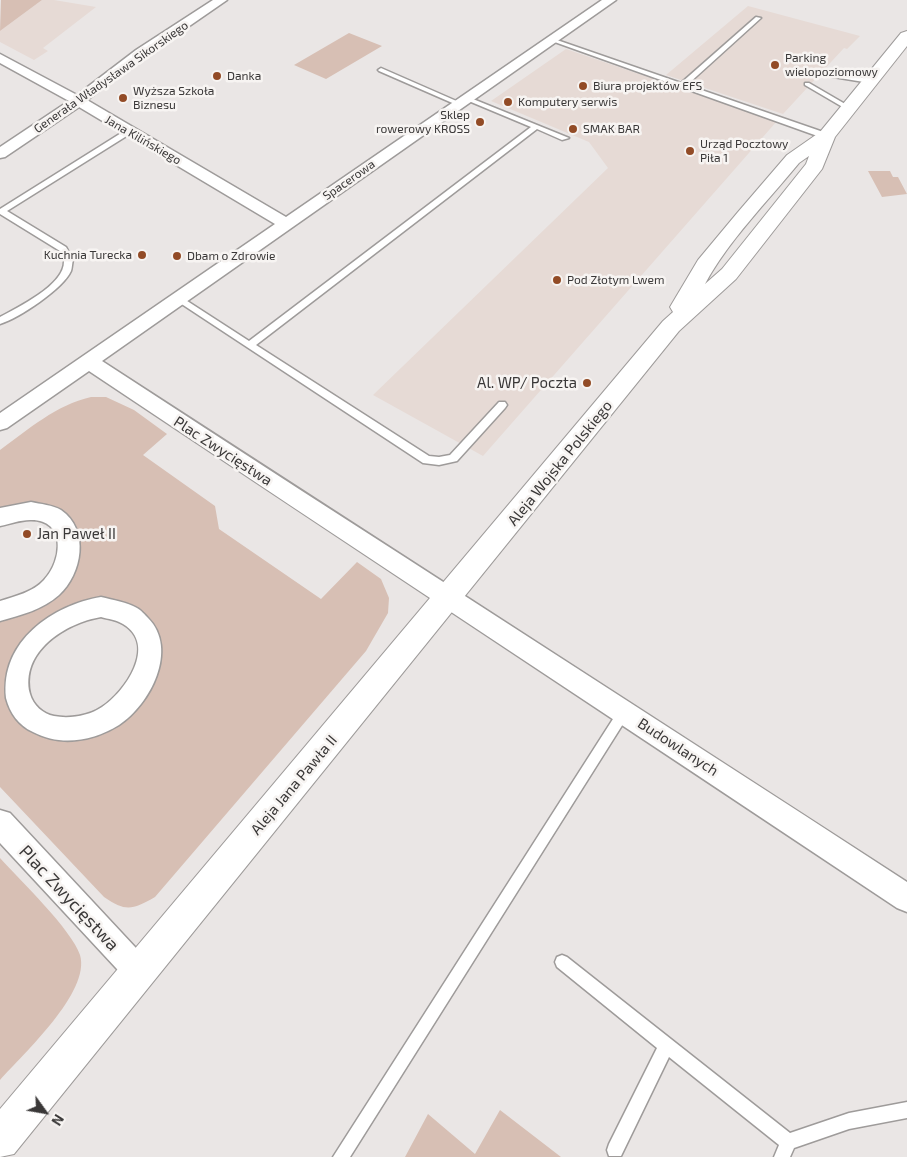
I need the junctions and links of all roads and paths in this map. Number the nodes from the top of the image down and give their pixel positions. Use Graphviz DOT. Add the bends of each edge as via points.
graph roads {
  1 [pos="221,0"];
  2 [pos="610,0"];
  3 [pos="758,18"];
  4 [pos="907,36"];
  5 [pos="552,40"];
  6 [pos="0,58"];
  7 [pos="381,70"];
  8 [pos="817,73"];
  9 [pos="870,81"];
  10 [pos="807,84"];
  11 [pos="682,85"];
  12 [pos="77,101"];
  13 [pos="463,101"];
  14 [pos="848,108"];
  15 [pos="536,127"];
  16 [pos="129,132"];
  17 [pos="826,136"];
  18 [pos="566,138"];
  19 [pos="0,154"];
  20 [pos="1,211"];
  21 [pos="286,224"];
  22 [pos="178,299"];
  23 [pos="0,321"];
  24 [pos="250,346"];
  25 [pos="88,361"];
  26 [pos="502,405"];
  27 [pos="0,423"];
  28 [pos="0,518"];
  29 [pos="448,598"];
  30 [pos="0,611"];
  31 [pos="41,631"];
  32 [pos="624,712"];
  33 [pos="0,824"];
  34 [pos="907,898"];
  35 [pos="562,962"];
  36 [pos="139,972"];
  37 [pos="667,1045"];
  38 [pos="907,1110"];
  39 [pos="0,1140"];
  40 [pos="788,1142"];
  41 [pos="615,1150"];
  42 [pos="341,1157"];
  43 [pos="782,1157"];
  1 -- 12 [label="street, Generała Władysława Sikorskiego"];
  2 -- 5 [label="street, Spacerowa"];
  3 -- 11 [label="lane"];
  4 -- 9 [label="main road, Aleja Wojska Polskiego"];
  5 -- 11 [label="lane"];
  5 -- 13 [label="street, Spacerowa"];
  6 -- 12 [label="street, Jana Kilińskiego"];
  7 -- 13 [label="lane"];
  8 -- 9 [label="lane"];
  9 -- 14 [label="main road, Aleja Wojska Polskiego"];
  10 -- 14 [label="lane"];
  11 -- 17 [label="lane"];
  12 -- 16 [label="street, Jana Kilińskiego"];
  12 -- 19 [label="street, Generała Władysława Sikorskiego"];
  13 -- 15 [label="lane"];
  13 -- 21 [label="street, Spacerowa"];
  14 -- 17 [label="main road, Aleja Wojska Polskiego"];
  15 -- 18 [label="lane"];
  15 -- 24 [label="lane"];
  16 -- 20 [label="lane"];
  16 -- 21 [label="street, Jana Kilińskiego"];
  17 -- 29 [label="main road, Aleja Wojska Polskiego" via="793,159 705,265 671,326"];
  20 -- 23 [label="lane" via="63,249 70,263 60,282"];
  21 -- 22 [label="street, Spacerowa"];
  22 -- 24 [label="lane"];
  22 -- 25 [label="street, Spacerowa"];
  24 -- 26 [label="lane" via="427,460 439,462 453,458"];
  25 -- 27 [label="street"];
  25 -- 29 [label="street, Plac Zwycięstwa"];
  28 -- 30 [label="street" via="24,512 46,515 67,530 71,548 65,570 53,586 29,602"];
  29 -- 32 [label="street, Budowlanych"];
  29 -- 36 [label="main road, Aleja Jana Pawła II"];
  31 -- 31 [label="street" via="62,617 84,609 101,607 124,612 141,625 148,637 147,673 141,686 127,703 101,721 69,729 40,724 21,706 15,684 20,660"];
  32 -- 34 [label="street, Budowlanych"];
  32 -- 42 [label="lane"];
  33 -- 36 [label="street, Plac Zwycięstwa"];
  35 -- 37 [label="lane"];
  36 -- 39 [label="main road"];
  37 -- 40 [label="lane"];
  37 -- 41 [label="lane"];
  38 -- 40 [label="lane" via="849,1121"];
  40 -- 43 [label="lane"];
}
